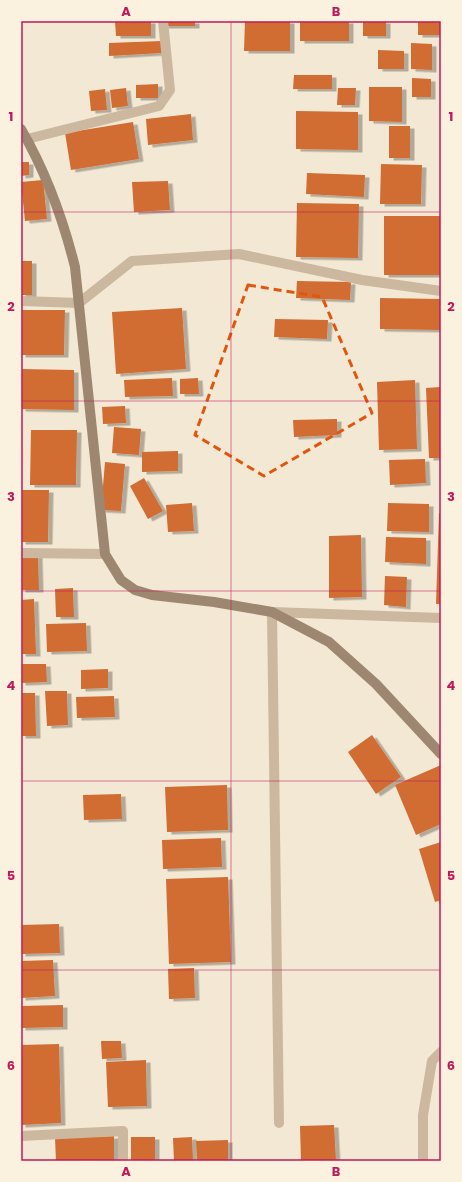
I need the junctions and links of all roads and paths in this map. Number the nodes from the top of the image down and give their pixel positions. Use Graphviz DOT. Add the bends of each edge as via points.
graph roads {
  1 [pos="163,21"];
  2 [pos="21,129"];
  3 [pos="27,139"];
  4 [pos="441,291"];
  5 [pos="21,301"];
  6 [pos="80,303"];
  7 [pos="21,553"];
  8 [pos="105,554"];
  9 [pos="272,612"];
  10 [pos="441,618"];
  11 [pos="441,754"];
  12 [pos="441,1052"];
  13 [pos="278,1123"];
  14 [pos="21,1136"];
  15 [pos="123,1161"];
  16 [pos="423,1161"];
  1 -- 3 [label="street" via="170,90 159,106"];
  2 -- 3 [label="street"];
  3 -- 6 [label="street" via="68,236"];
  4 -- 6 [label="street" via="362,280 239,254 132,261"];
  5 -- 6 [label="street"];
  6 -- 8 [label="street"];
  7 -- 8 [label="street"];
  8 -- 9 [label="street" via="121,580 135,590 152,595"];
  9 -- 10 [label="street"];
  9 -- 11 [label="street" via="329,642 376,684"];
  9 -- 13 [label="street"];
  12 -- 16 [label="street" via="432,1061 424,1107"];
  14 -- 15 [label="street" via="123,1132"];
}
